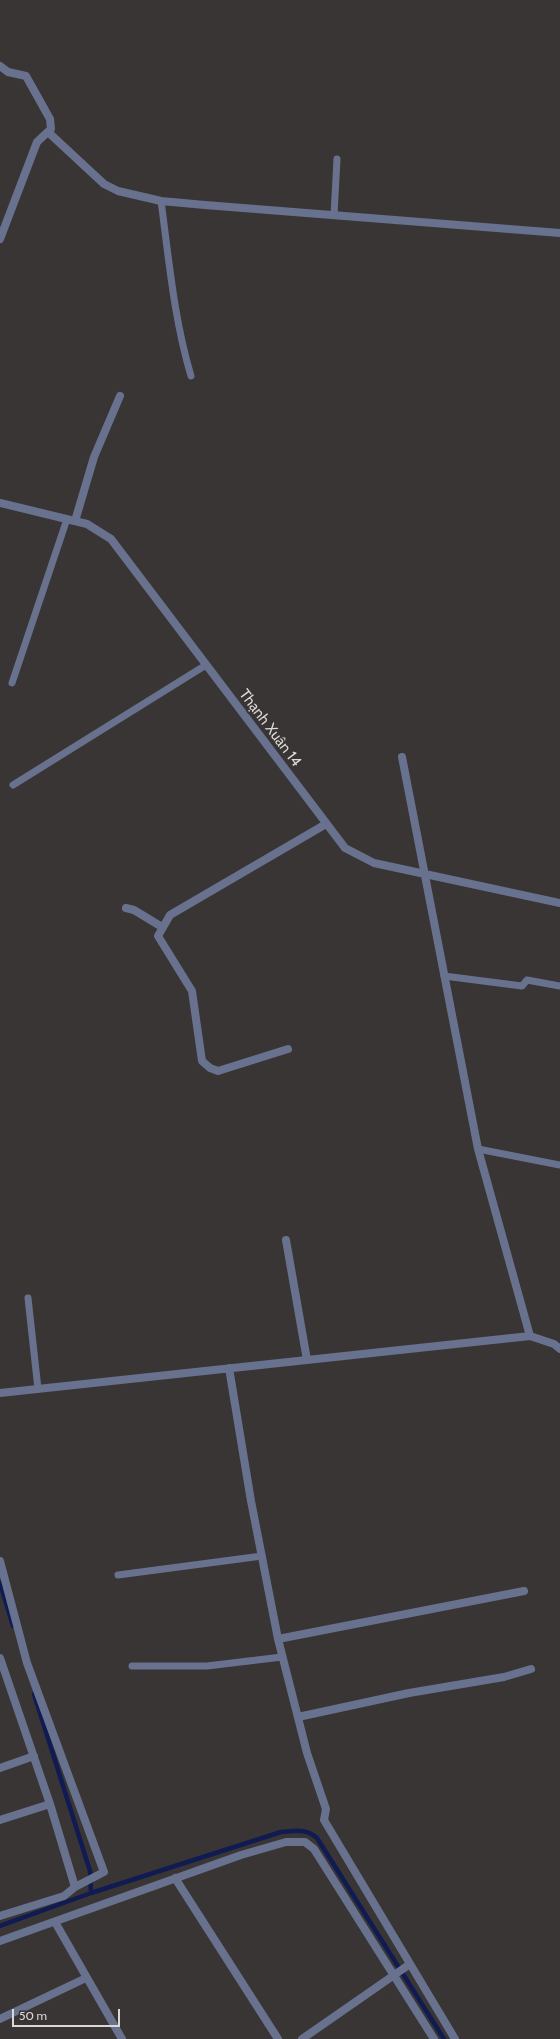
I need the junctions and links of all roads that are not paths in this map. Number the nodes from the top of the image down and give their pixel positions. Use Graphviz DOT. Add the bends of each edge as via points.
graph roads {
  1 [pos="0,66"];
  2 [pos="48,132"];
  3 [pos="337,159"];
  4 [pos="161,201"];
  5 [pos="334,215"];
  6 [pos="560,233"];
  7 [pos="0,239"];
  8 [pos="191,376"];
  9 [pos="120,396"];
  10 [pos="0,503"];
  11 [pos="71,520"];
  12 [pos="206,665"];
  13 [pos="12,683"];
  14 [pos="402,757"];
  15 [pos="13,785"];
  16 [pos="326,824"];
  17 [pos="424,875"];
  18 [pos="560,903"];
  19 [pos="126,908"];
  20 [pos="162,927"];
  21 [pos="444,976"];
  22 [pos="560,986"];
  23 [pos="288,1049"];
  24 [pos="478,1149"];
  25 [pos="560,1165"];
  26 [pos="286,1240"];
  27 [pos="28,1298"];
  28 [pos="530,1336"];
  29 [pos="560,1349"];
  30 [pos="307,1360"];
  31 [pos="229,1368"];
  32 [pos="38,1389"];
  33 [pos="0,1393"];
  34 [pos="262,1556"];
  35 [pos="0,1561"];
  36 [pos="118,1575"];
  37 [pos="524,1591"];
  38 [pos="278,1639"];
  39 [pos="282,1657"];
  40 [pos="0,1658"];
  41 [pos="132,1666"];
  42 [pos="531,1669"];
  43 [pos="298,1717"];
  44 [pos="34,1756"];
  45 [pos="0,1768"];
  46 [pos="50,1804"];
  47 [pos="0,1820"];
  48 [pos="175,1878"];
  49 [pos="75,1887"];
  50 [pos="0,1916"];
  51 [pos="55,1922"];
  52 [pos="0,1941"];
  53 [pos="410,1964"];
  54 [pos="395,1975"];
  55 [pos="86,1978"];
  56 [pos="0,2019"];
  57 [pos="122,2039"];
  58 [pos="278,2039"];
  59 [pos="302,2039"];
  60 [pos="434,2039"];
  61 [pos="455,2039"];
  1 -- 2 [label="street" via="8,72 26,76 50,119 51,129"];
  2 -- 4 [label="street" via="104,184 132,196"];
  2 -- 7 [label="street" via="37,142"];
  3 -- 5 [label="lane"];
  4 -- 5 [label="street"];
  4 -- 8 [label="lane" via="182,345"];
  5 -- 6 [label="street"];
  9 -- 11 [label="street"];
  10 -- 11 [label="street, Thạnh Xuân 14"];
  11 -- 12 [label="street, Thạnh Xuân 14" via="87,524 111,539"];
  11 -- 13 [label="lane"];
  12 -- 15 [label="lane"];
  12 -- 16 [label="street, Thạnh Xuân 14"];
  14 -- 17 [label="street"];
  16 -- 17 [label="street, Thạnh Xuân 14" via="345,848 374,863"];
  16 -- 20 [label="street" via="170,916"];
  17 -- 18 [label="street, Thạnh Xuân 14"];
  17 -- 21 [label="street"];
  19 -- 20 [label="street"];
  20 -- 23 [label="street" via="158,936 192,991 202,1061 218,1071"];
  21 -- 22 [label="lane" via="522,986 527,980"];
  21 -- 24 [label="street"];
  24 -- 25 [label="lane"];
  24 -- 28 [label="street"];
  26 -- 30 [label="street"];
  27 -- 32 [label="lane"];
  28 -- 29 [label="street" via="554,1344"];
  28 -- 30 [label="street"];
  30 -- 31 [label="street"];
  31 -- 32 [label="street"];
  31 -- 34 [label="street"];
  32 -- 33 [label="street"];
  34 -- 36 [label="lane"];
  34 -- 38 [label="street"];
  35 -- 49 [label="street" via="27,1663 104,1872"];
  37 -- 38 [label="street"];
  38 -- 39 [label="street"];
  39 -- 41 [label="lane" via="207,1666"];
  39 -- 43 [label="street"];
  40 -- 44 [label="street"];
  42 -- 43 [label="street" via="504,1677 409,1693"];
  43 -- 53 [label="street" via="326,1809 324,1820"];
  44 -- 45 [label="street"];
  44 -- 46 [label="street"];
  46 -- 47 [label="street"];
  46 -- 49 [label="street"];
  48 -- 51 [label="street"];
  48 -- 54 [label="street" via="286,1842 305,1842 314,1849"];
  48 -- 58 [label="street"];
  49 -- 50 [label="street" via="64,1896"];
  51 -- 52 [label="street"];
  51 -- 55 [label="street"];
  53 -- 54 [label="street"];
  53 -- 61 [label="street"];
  54 -- 59 [label="street"];
  54 -- 60 [label="street"];
  55 -- 56 [label="street"];
  55 -- 57 [label="street"];
}
